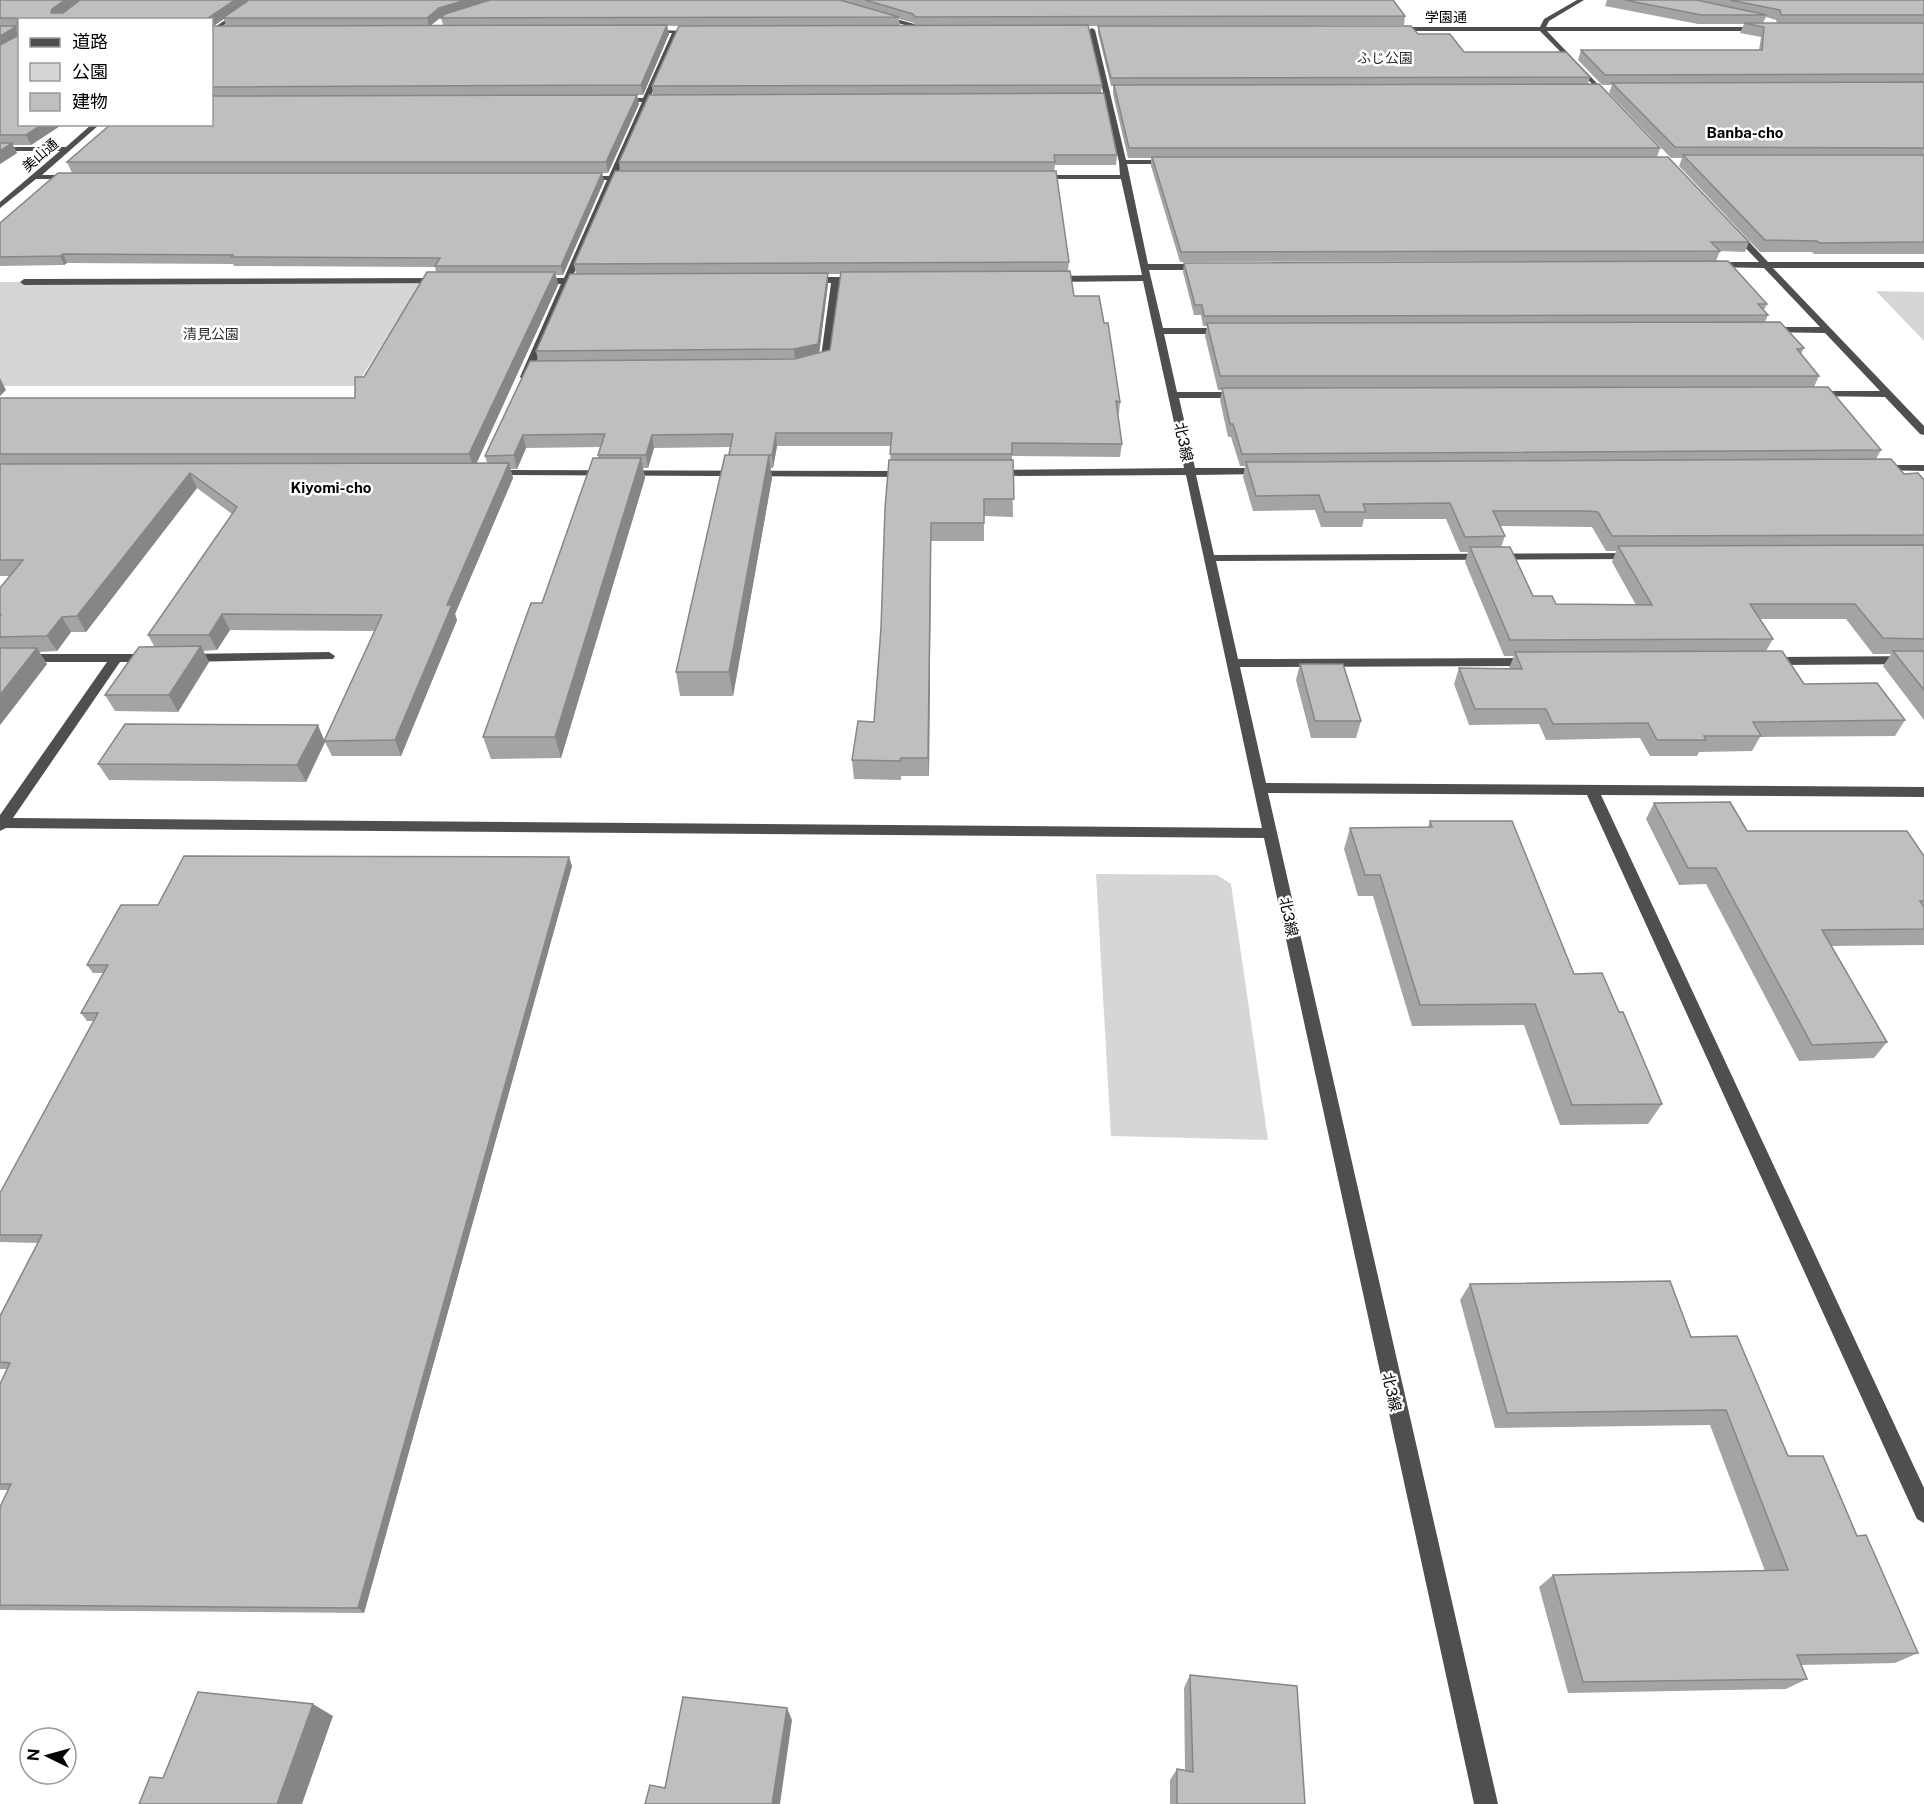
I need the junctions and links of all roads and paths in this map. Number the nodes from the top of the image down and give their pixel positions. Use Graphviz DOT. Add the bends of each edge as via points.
graph roads {
  1 [pos="259,0"];
  2 [pos="1581,0"];
  3 [pos="876,15"];
  4 [pos="1384,29"];
  5 [pos="1542,29"];
  6 [pos="1775,29"];
  7 [pos="213,30"];
  8 [pos="896,30"];
  9 [pos="930,30"];
  10 [pos="942,30"];
  11 [pos="1092,30"];
  12 [pos="213,31"];
  13 [pos="223,31"];
  14 [pos="640,31"];
  15 [pos="676,31"];
  16 [pos="710,31"];
  17 [pos="1610,88"];
  18 [pos="1587,89"];
  19 [pos="1599,89"];
  20 [pos="680,99"];
  21 [pos="609,100"];
  22 [pos="644,100"];
  23 [pos="1614,105"];
  24 [pos="95,126"];
  25 [pos="0,149"];
  26 [pos="67,149"];
  27 [pos="1182,162"];
  28 [pos="1124,170"];
  29 [pos="35,177"];
  30 [pos="82,177"];
  31 [pos="1029,177"];
  32 [pos="574,178"];
  33 [pos="610,178"];
  34 [pos="646,178"];
  35 [pos="0,206"];
  36 [pos="1725,222"];
  37 [pos="1766,264"];
  38 [pos="1706,265"];
  39 [pos="1924,265"];
  40 [pos="1216,267"];
  41 [pos="1146,273"];
  42 [pos="1040,279"];
  43 [pos="801,280"];
  44 [pos="836,280"];
  45 [pos="872,280"];
  46 [pos="455,281"];
  47 [pos="533,281"];
  48 [pos="567,281"];
  49 [pos="602,281"];
  50 [pos="24,282"];
  51 [pos="1757,330"];
  52 [pos="1829,330"];
  53 [pos="1159,331"];
  54 [pos="1242,331"];
  55 [pos="805,364"];
  56 [pos="529,368"];
  57 [pos="541,368"];
  58 [pos="519,389"];
  59 [pos="1174,394"];
  60 [pos="1257,394"];
  61 [pos="1806,394"];
  62 [pos="1889,394"];
  63 [pos="1924,432"];
  64 [pos="1865,468"];
  65 [pos="1924,468"];
  66 [pos="1190,471"];
  67 [pos="1273,471"];
  68 [pos="479,473"];
  69 [pos="919,473"];
  70 [pos="978,473"];
  71 [pos="1650,556"];
  72 [pos="1209,558"];
  73 [pos="329,656"];
  74 [pos="0,658"];
  75 [pos="116,658"];
  76 [pos="1924,660"];
  77 [pos="1757,661"];
  78 [pos="1543,662"];
  79 [pos="1233,663"];
  80 [pos="1261,788"];
  81 [pos="1592,790"];
  82 [pos="1924,792"];
  83 [pos="1,824"];
  84 [pos="1271,833"];
  85 [pos="1924,1512"];
  86 [pos="1486,1804"];
  1 -- 7 [label="street"];
  2 -- 5 [label="street" via="1546,20"];
  3 -- 9 [label="street"];
  4 -- 5 [label="street, 学園通"];
  5 -- 6 [label="street, 学園通"];
  5 -- 19 [label="street"];
  8 -- 9 [label="street"];
  9 -- 10 [label="street"];
  11 -- 28 [label="street, 北3線"];
  12 -- 13 [label="street"];
  14 -- 15 [label="street"];
  15 -- 16 [label="street"];
  15 -- 22 [label="street"];
  17 -- 19 [label="street"];
  18 -- 19 [label="street"];
  19 -- 23 [label="street"];
  20 -- 22 [label="street"];
  21 -- 22 [label="street"];
  22 -- 33 [label="street"];
  24 -- 26 [label="street, 美山通"];
  25 -- 26 [label="street"];
  26 -- 29 [label="street, 美山通"];
  27 -- 28 [label="street"];
  28 -- 31 [label="street"];
  28 -- 41 [label="street, 北3線"];
  29 -- 30 [label="street"];
  29 -- 35 [label="street, 美山通"];
  32 -- 33 [label="street"];
  33 -- 34 [label="street"];
  33 -- 48 [label="street"];
  36 -- 37 [label="street"];
  37 -- 38 [label="street"];
  37 -- 39 [label="street"];
  37 -- 52 [label="street"];
  40 -- 41 [label="street"];
  41 -- 42 [label="street"];
  41 -- 53 [label="street, 北3線"];
  43 -- 44 [label="street"];
  44 -- 45 [label="street"];
  44 -- 55 [label="street" via="826,359"];
  46 -- 50 [label="street"];
  47 -- 48 [label="street"];
  48 -- 49 [label="street"];
  48 -- 56 [label="street"];
  51 -- 52 [label="street"];
  52 -- 62 [label="street"];
  53 -- 54 [label="street"];
  53 -- 59 [label="street, 北3線"];
  56 -- 57 [label="street"];
  56 -- 58 [label="street"];
  59 -- 60 [label="street"];
  59 -- 66 [label="street, 北3線"];
  61 -- 62 [label="street"];
  62 -- 63 [label="street"];
  64 -- 65 [label="street"];
  66 -- 67 [label="street"];
  66 -- 70 [label="street"];
  66 -- 72 [label="street, 北3線"];
  68 -- 69 [label="street"];
  71 -- 72 [label="street"];
  72 -- 79 [label="street, 北3線"];
  73 -- 75 [label="street"];
  74 -- 75 [label="street"];
  75 -- 83 [label="street"];
  76 -- 77 [label="street"];
  78 -- 79 [label="street"];
  79 -- 80 [label="street, 北3線"];
  80 -- 81 [label="street"];
  80 -- 84 [label="street, 北3線"];
  81 -- 82 [label="street"];
  81 -- 85 [label="street"];
  83 -- 84 [label="street"];
  84 -- 86 [label="street, 北3線"];
}
